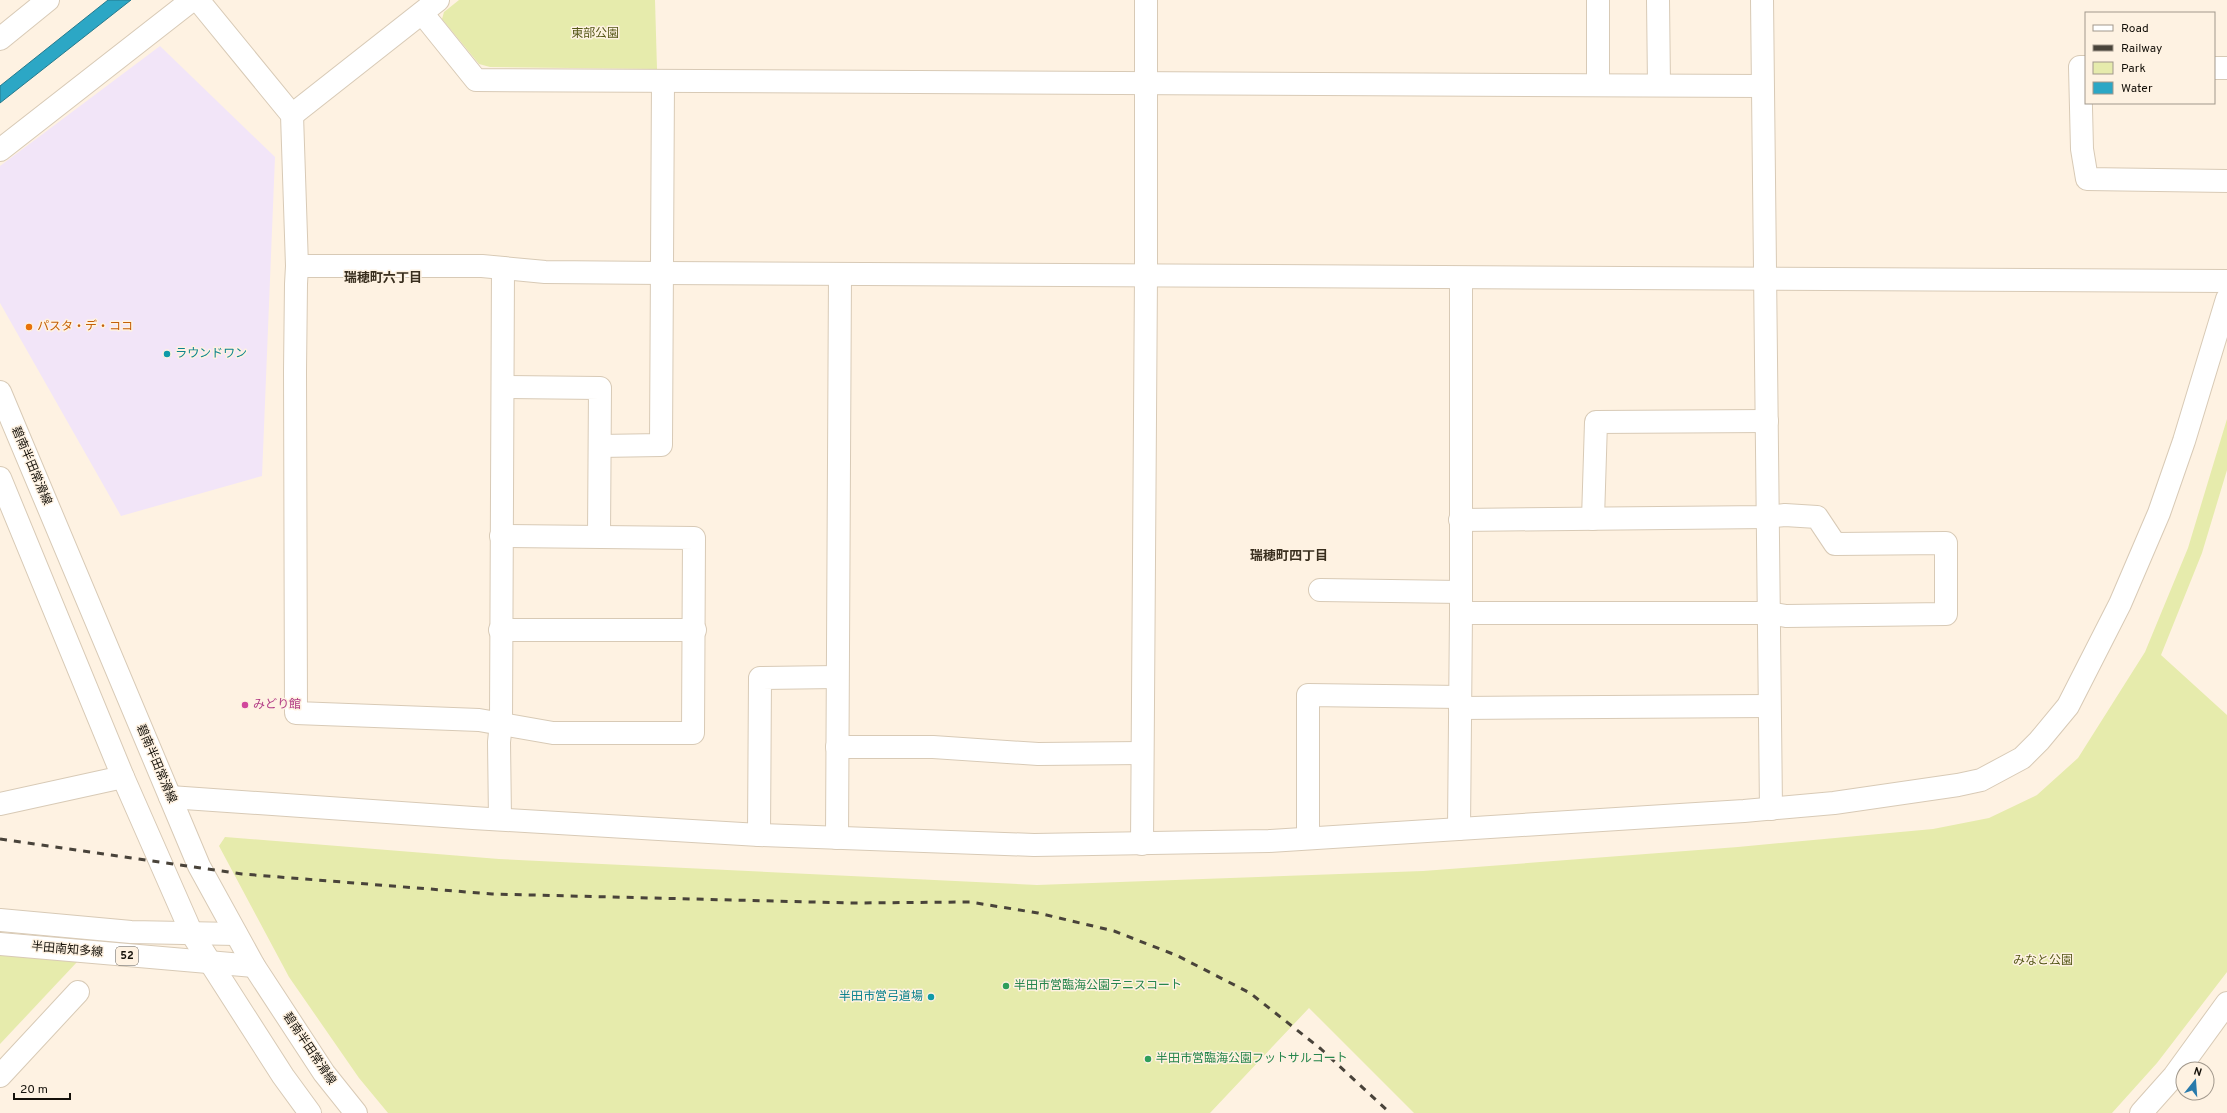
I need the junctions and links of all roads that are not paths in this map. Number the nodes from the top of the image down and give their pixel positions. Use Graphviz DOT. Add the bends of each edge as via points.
graph roads {
  1 [pos="192,0"];
  2 [pos="198,0"];
  3 [pos="1146,0"];
  4 [pos="1598,0"];
  5 [pos="1658,0"];
  6 [pos="1762,0"];
  7 [pos="35,4"];
  8 [pos="430,7"];
  9 [pos="0,39"];
  10 [pos="2085,67"];
  11 [pos="2215,68"];
  12 [pos="2227,68"];
  13 [pos="663,81"];
  14 [pos="1145,82"];
  15 [pos="1598,85"];
  16 [pos="1659,85"];
  17 [pos="1762,86"];
  18 [pos="292,115"];
  19 [pos="0,150"];
  20 [pos="2227,180"];
  21 [pos="298,266"];
  22 [pos="503,268"];
  23 [pos="662,273"];
  24 [pos="840,274"];
  25 [pos="1146,275"];
  26 [pos="1461,278"];
  27 [pos="1766,280"];
  28 [pos="2227,281"];
  29 [pos="2227,299"];
  30 [pos="503,387"];
  31 [pos="0,392"];
  32 [pos="1768,421"];
  33 [pos="600,446"];
  34 [pos="0,478"];
  35 [pos="1767,517"];
  36 [pos="1593,519"];
  37 [pos="1460,520"];
  38 [pos="501,536"];
  39 [pos="599,536"];
  40 [pos="1320,590"];
  41 [pos="1462,603"];
  42 [pos="1769,613"];
  43 [pos="500,630"];
  44 [pos="695,630"];
  45 [pos="837,677"];
  46 [pos="1460,702"];
  47 [pos="1769,706"];
  48 [pos="501,723"];
  49 [pos="837,747"];
  50 [pos="1142,753"];
  51 [pos="123,776"];
  52 [pos="170,797"];
  53 [pos="0,804"];
  54 [pos="1770,809"];
  55 [pos="500,819"];
  56 [pos="1459,829"];
  57 [pos="759,835"];
  58 [pos="837,838"];
  59 [pos="1308,838"];
  60 [pos="1142,844"];
  61 [pos="0,920"];
  62 [pos="192,934"];
  63 [pos="236,934"];
  64 [pos="0,944"];
  65 [pos="209,963"];
  66 [pos="254,966"];
  67 [pos="78,992"];
  68 [pos="2227,1003"];
  69 [pos="0,1076"];
  70 [pos="310,1113"];
  71 [pos="356,1113"];
  72 [pos="2141,1113"];
  1 -- 19 [label="street"];
  2 -- 18 [label="street"];
  3 -- 14 [label="street"];
  4 -- 15 [label="street"];
  5 -- 16 [label="street"];
  6 -- 17 [label="street"];
  7 -- 9 [label="street"];
  8 -- 13 [label="street" via="476,80"];
  8 -- 18 [label="street"];
  10 -- 20 [label="street" via="2080,67 2082,149 2087,178"];
  11 -- 12 [label="street"];
  13 -- 14 [label="street"];
  13 -- 23 [label="street"];
  14 -- 15 [label="street"];
  14 -- 25 [label="street"];
  15 -- 16 [label="street"];
  16 -- 17 [label="street"];
  17 -- 27 [label="street"];
  18 -- 21 [label="street"];
  21 -- 22 [label="street"];
  21 -- 48 [label="street" via="295,371 296,713"];
  22 -- 23 [label="street" via="545,272"];
  22 -- 30 [label="street"];
  23 -- 24 [label="street"];
  23 -- 33 [label="street" via="661,445"];
  24 -- 25 [label="street"];
  24 -- 45 [label="street"];
  25 -- 26 [label="street"];
  25 -- 50 [label="street"];
  26 -- 27 [label="street"];
  26 -- 37 [label="street"];
  27 -- 28 [label="street"];
  27 -- 32 [label="street"];
  29 -- 54 [label="street" via="2184,441 2159,513 2120,604 2068,706 2040,741 2022,758 1981,780 1942,788"];
  30 -- 33 [label="street" via="600,388"];
  30 -- 38 [label="street"];
  31 -- 52 [label="street, 碧南半田常滑線"];
  32 -- 35 [label="street"];
  32 -- 36 [label="street" via="1596,422"];
  33 -- 39 [label="street"];
  34 -- 51 [label="street"];
  35 -- 36 [label="street"];
  35 -- 42 [label="street"];
  35 -- 42 [label="street" via="1817,517 1835,544 1946,544 1946,614 1786,616"];
  36 -- 37 [label="street"];
  37 -- 41 [label="street"];
  38 -- 39 [label="street"];
  38 -- 43 [label="street"];
  39 -- 44 [label="street" via="694,538"];
  40 -- 41 [label="street"];
  41 -- 42 [label="street"];
  41 -- 46 [label="street"];
  42 -- 47 [label="street"];
  43 -- 44 [label="street"];
  43 -- 48 [label="street"];
  44 -- 48 [label="street" via="693,733 553,733"];
  45 -- 49 [label="street"];
  45 -- 57 [label="street" via="760,678"];
  46 -- 47 [label="street"];
  46 -- 56 [label="street"];
  46 -- 59 [label="street" via="1308,695"];
  47 -- 54 [label="street"];
  48 -- 55 [label="street"];
  49 -- 50 [label="street" via="934,747 1038,754"];
  49 -- 58 [label="street"];
  50 -- 60 [label="street"];
  51 -- 53 [label="street"];
  51 -- 62 [label="street"];
  52 -- 55 [label="street"];
  52 -- 63 [label="street, 碧南半田常滑線" via="199,866"];
  54 -- 56 [label="street"];
  55 -- 57 [label="street"];
  56 -- 59 [label="street"];
  57 -- 58 [label="street"];
  58 -- 60 [label="street" via="1034,846"];
  59 -- 60 [label="street"];
  61 -- 62 [label="street, 半田南知多線 / 52" via="131,932"];
  62 -- 63 [label="street, 半田南知多線 / 52"];
  62 -- 65 [label="street"];
  63 -- 66 [label="street, 碧南半田常滑線"];
  64 -- 65 [label="street, 半田南知多線 / 52"];
  65 -- 66 [label="street, 半田南知多線 / 52"];
  65 -- 70 [label="street"];
  66 -- 71 [label="street, 碧南半田常滑線" via="324,1073"];
  67 -- 69 [label="street"];
  68 -- 72 [label="street" via="2174,1076"];
}
